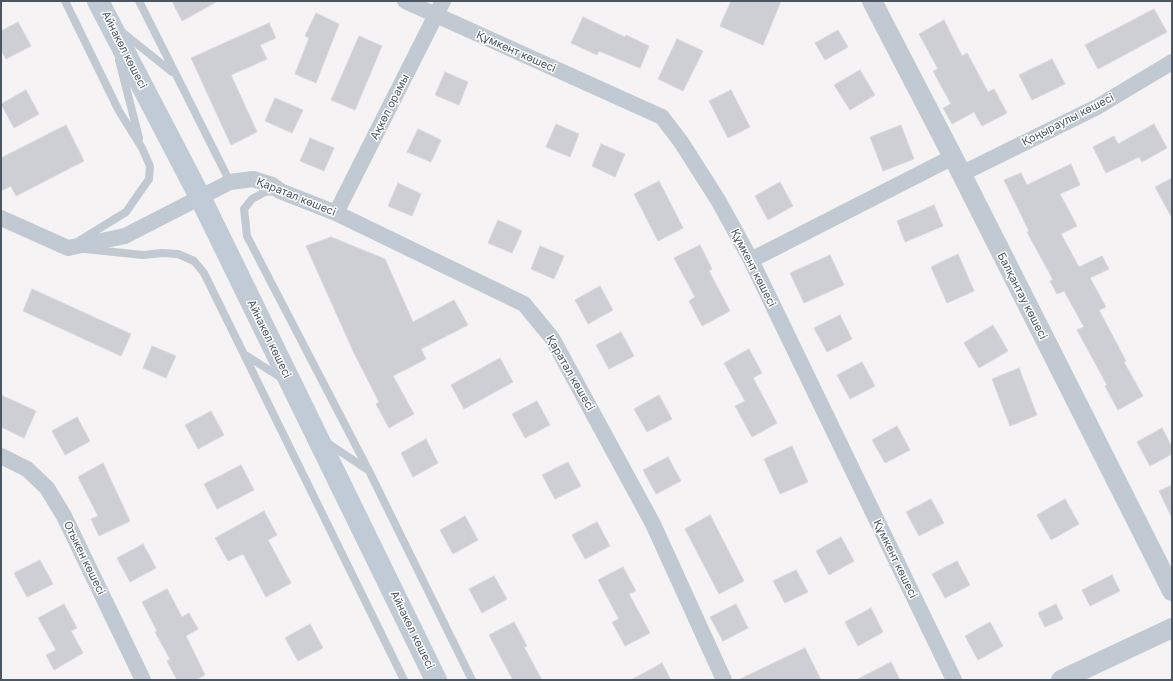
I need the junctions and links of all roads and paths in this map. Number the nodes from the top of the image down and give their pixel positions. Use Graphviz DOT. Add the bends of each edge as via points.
graph roads {
  1 [pos="65,1"];
  2 [pos="98,1"];
  3 [pos="139,1"];
  4 [pos="405,1"];
  5 [pos="443,1"];
  6 [pos="872,1"];
  7 [pos="436,16"];
  8 [pos="109,21"];
  9 [pos="1170,68"];
  10 [pos="175,74"];
  11 [pos="142,148"];
  12 [pos="957,166"];
  13 [pos="230,182"];
  14 [pos="280,191"];
  15 [pos="201,198"];
  16 [pos="336,213"];
  17 [pos="1,218"];
  18 [pos="68,248"];
  19 [pos="750,260"];
  20 [pos="246,356"];
  21 [pos="291,384"];
  22 [pos="316,435"];
  23 [pos="1,456"];
  24 [pos="369,471"];
  25 [pos="1172,591"];
  26 [pos="1172,628"];
  27 [pos="143,680"];
  28 [pos="404,680"];
  29 [pos="436,680"];
  30 [pos="472,680"];
  31 [pos="724,680"];
  32 [pos="954,680"];
  33 [pos="1062,680"];
  1 -- 11 [label="lane" via="120,111"];
  2 -- 8 [label="main road, Айнакөл көшесі"];
  3 -- 10 [label="lane"];
  4 -- 7 [label="street, Құмкент көшесі"];
  5 -- 7 [label="street, Ақкөл орамы"];
  6 -- 12 [label="street, Балқантау көшесі"];
  7 -- 16 [label="street, Ақкөл орамы"];
  7 -- 19 [label="street, Құмкент көшесі" via="662,117 718,200"];
  8 -- 10 [label="lane"];
  8 -- 11 [label="lane"];
  8 -- 15 [label="main road, Айнакөл көшесі"];
  9 -- 12 [label="street, Қоңыраулы көшесі" via="1097,107"];
  10 -- 13 [label="lane"];
  11 -- 18 [label="lane" via="150,166 149,179 126,212"];
  12 -- 19 [label="street, Қоңыраулы көшесі"];
  12 -- 25 [label="street, Балқантау көшесі"];
  13 -- 14 [label="street, Қаратал көшесі" via="253,179 272,185"];
  13 -- 15 [label="street, Қаратал көшесі"];
  14 -- 16 [label="street, Қаратал көшесі"];
  14 -- 24 [label="lane" via="265,192 252,199 244,209 247,236"];
  15 -- 18 [label="street, Қаратал көшесі" via="125,236"];
  15 -- 21 [label="main road, Айнакөл көшесі"];
  16 -- 31 [label="street, Қаратал көшесі" via="524,304 552,338 654,524"];
  17 -- 18 [label="street"];
  18 -- 20 [label="lane" via="143,255 178,254 194,261 204,273"];
  19 -- 32 [label="street, Құмкент көшесі"];
  20 -- 21 [label="lane"];
  20 -- 28 [label="lane"];
  21 -- 22 [label="main road, Айнакөл көшесі"];
  22 -- 24 [label="lane"];
  22 -- 29 [label="main road, Айнакөл көшесі"];
  23 -- 27 [label="street, Отыкен көшесі" via="27,469 47,488 64,516"];
  24 -- 30 [label="lane"];
  26 -- 33 [label="street"];
}
